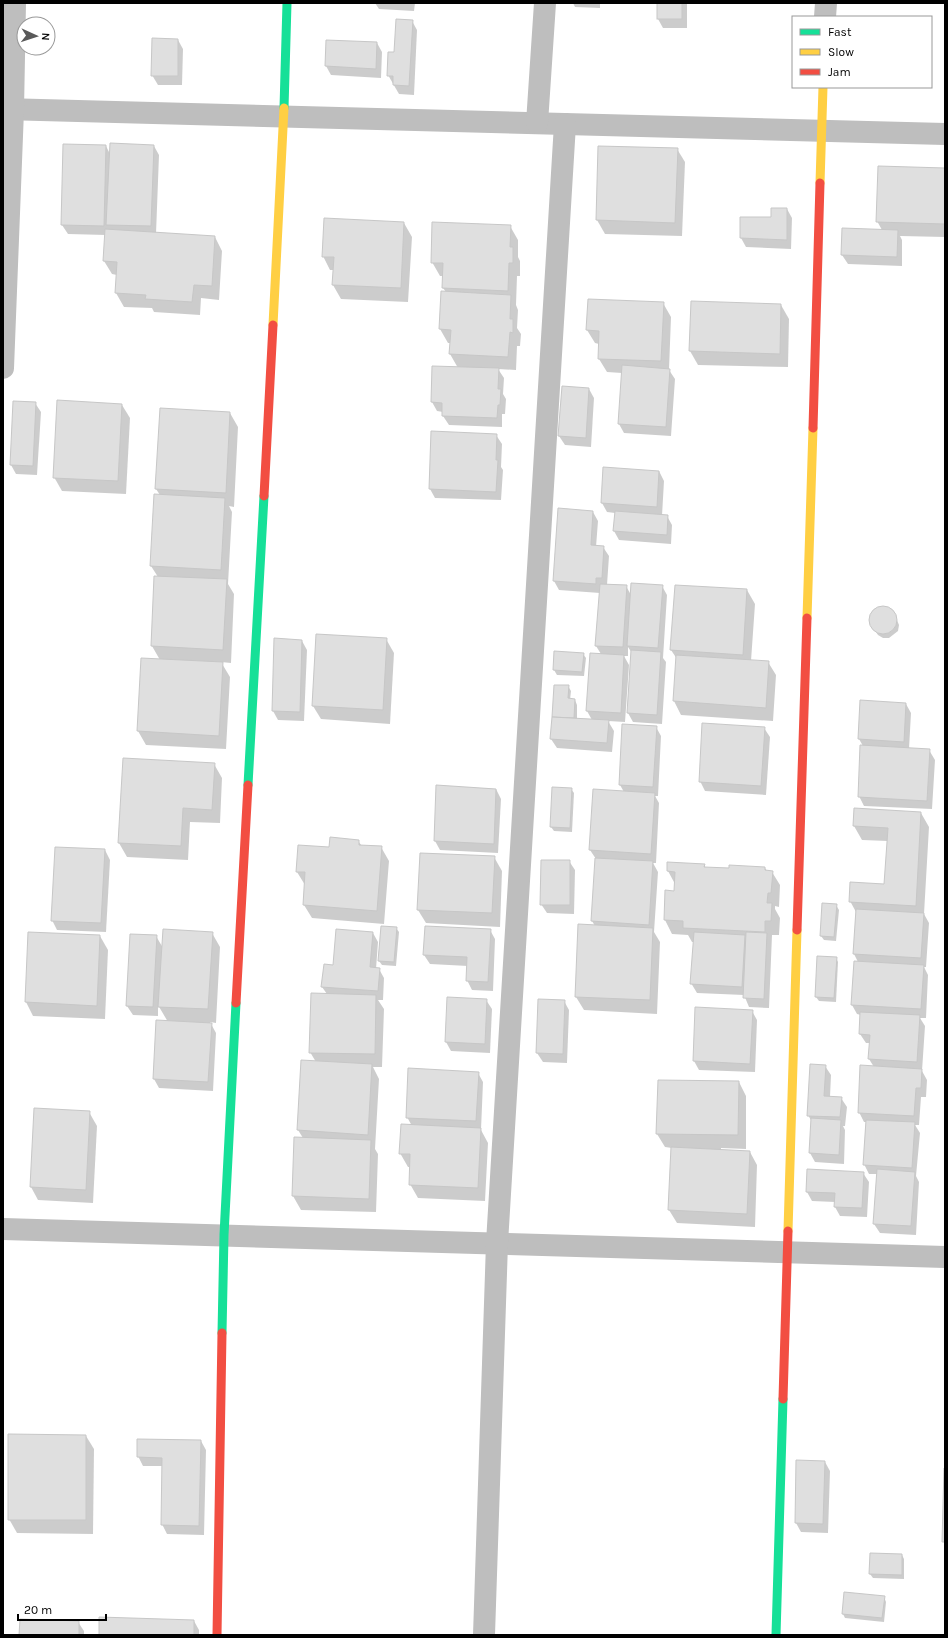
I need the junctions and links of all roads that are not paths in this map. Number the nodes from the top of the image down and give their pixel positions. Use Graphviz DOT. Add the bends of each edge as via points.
graph roads {
  1 [pos="15,3"];
  2 [pos="287,3"];
  3 [pos="545,3"];
  4 [pos="826,3"];
  5 [pos="825,16"];
  6 [pos="823,88"];
  7 [pos="8,110"];
  8 [pos="284,117"];
  9 [pos="537,123"];
  10 [pos="566,124"];
  11 [pos="822,131"];
  12 [pos="945,134"];
  13 [pos="3,368"];
  14 [pos="3,1229"];
  15 [pos="224,1235"];
  16 [pos="497,1242"];
  17 [pos="788,1253"];
  18 [pos="945,1257"];
  19 [pos="217,1635"];
  20 [pos="484,1635"];
  21 [pos="776,1635"];
  1 -- 7 [label="street"];
  2 -- 8 [label="street"];
  3 -- 9 [label="street"];
  4 -- 5 [label="street"];
  6 -- 11 [label="street"];
  7 -- 8 [label="street"];
  7 -- 13 [label="street"];
  8 -- 9 [label="street"];
  8 -- 15 [label="street"];
  9 -- 10 [label="street"];
  10 -- 11 [label="street"];
  10 -- 16 [label="street"];
  11 -- 12 [label="street"];
  11 -- 17 [label="street"];
  14 -- 15 [label="street"];
  15 -- 16 [label="street"];
  15 -- 19 [label="street"];
  16 -- 17 [label="street"];
  16 -- 20 [label="street"];
  17 -- 18 [label="street"];
  17 -- 21 [label="street"];
}
